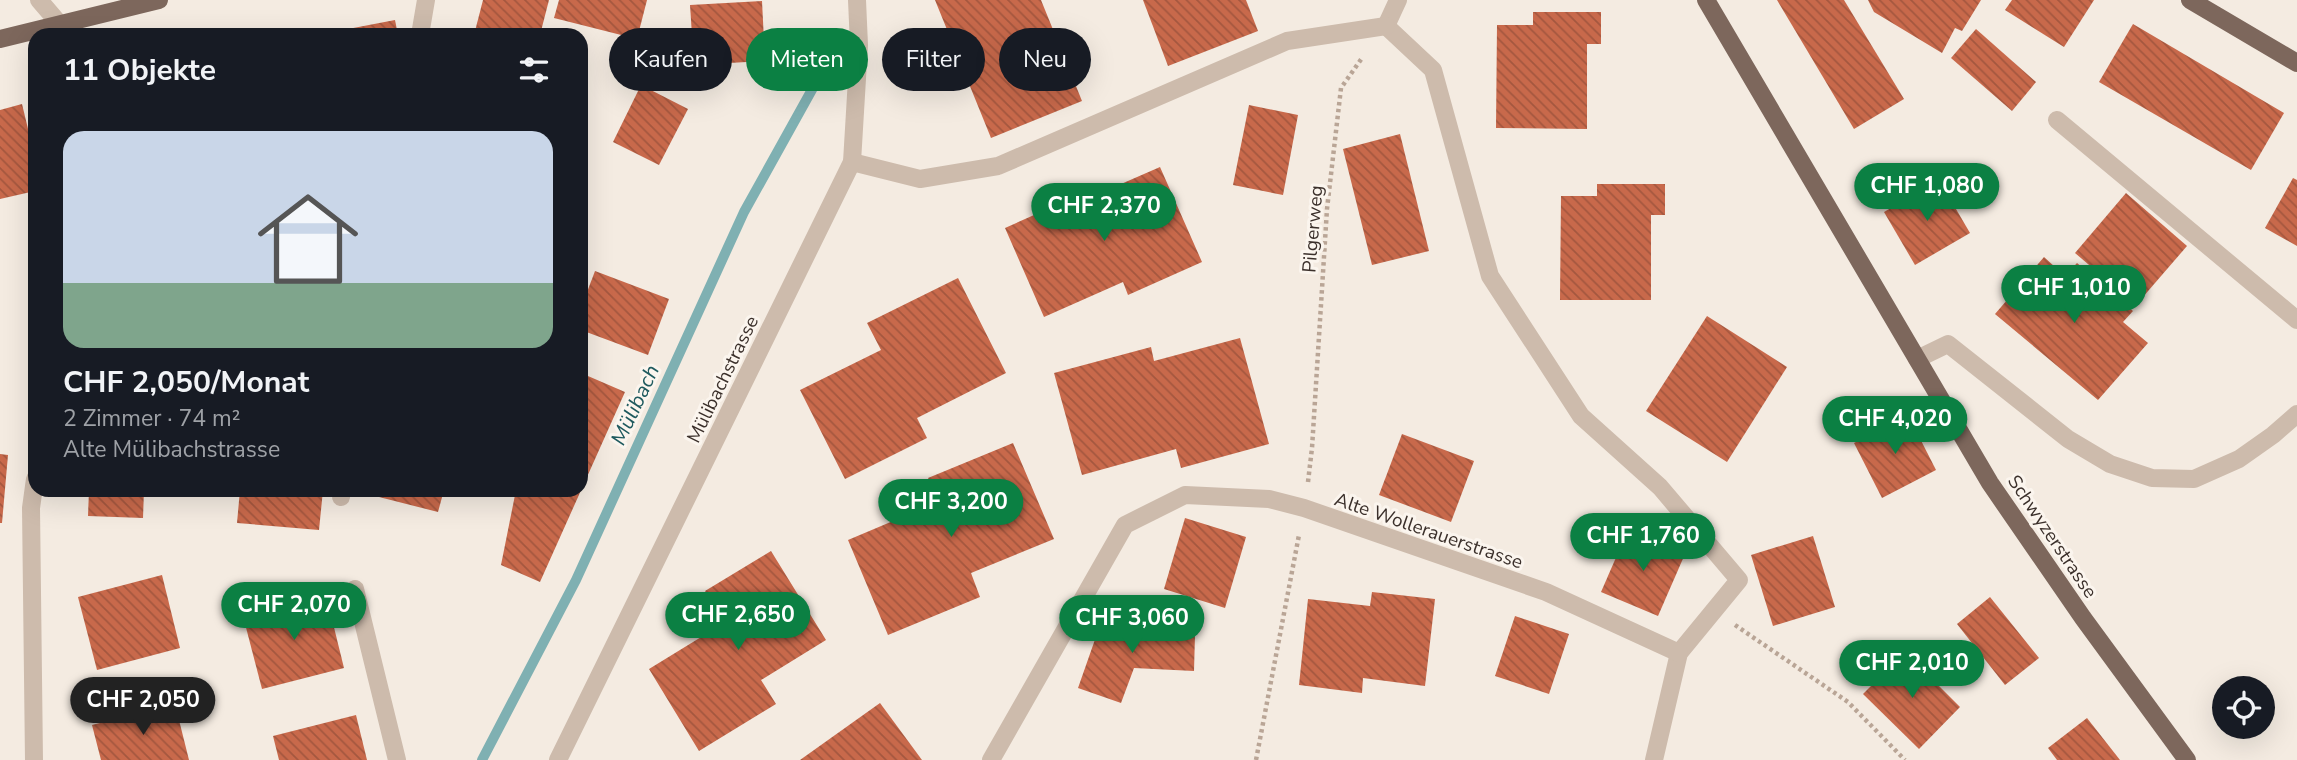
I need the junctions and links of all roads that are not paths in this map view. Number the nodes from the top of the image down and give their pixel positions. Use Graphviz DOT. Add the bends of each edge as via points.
graph roads {
  1 [pos="39,0"];
  2 [pos="159,0"];
  3 [pos="426,0"];
  4 [pos="857,0"];
  5 [pos="1398,0"];
  6 [pos="1706,0"];
  7 [pos="2190,0"];
  8 [pos="1386,26"];
  9 [pos="63,28"];
  10 [pos="71,28"];
  11 [pos="421,28"];
  12 [pos="28,35"];
  13 [pos="0,39"];
  14 [pos="2297,63"];
  15 [pos="2057,120"];
  16 [pos="852,162"];
  17 [pos="2297,320"];
  18 [pos="1917,359"];
  19 [pos="2297,414"];
  20 [pos="33,497"];
  21 [pos="355,589"];
  22 [pos="1679,653"];
  23 [pos="34,760"];
  24 [pos="397,760"];
  25 [pos="558,760"];
  26 [pos="991,760"];
  27 [pos="1654,760"];
  28 [pos="2187,760"];
  1 -- 9 [label="street"];
  2 -- 10 [label="main road"];
  3 -- 11 [label="street"];
  4 -- 16 [label="street, Mülibachstrasse"];
  5 -- 8 [label="street"];
  6 -- 18 [label="main road, Schwyzerstrasse"];
  7 -- 14 [label="main road"];
  8 -- 16 [label="street" via="1287,41 998,166 920,179"];
  8 -- 22 [label="street" via="1433,70 1490,276 1581,416 1660,487 1739,580"];
  12 -- 13 [label="main road"];
  15 -- 17 [label="street"];
  16 -- 25 [label="street, Mülibachstrasse"];
  18 -- 19 [label="street" via="1948,344 2068,439 2110,464 2152,478 2194,480 2239,459"];
  18 -- 28 [label="main road, Schwyzerstrasse" via="1990,483"];
  20 -- 23 [label="street"];
  21 -- 24 [label="street"];
  22 -- 26 [label="street, Alte Wollerauerstrasse" via="1546,593 1304,508 1269,499 1185,495 1125,525"];
  22 -- 27 [label="street"];
}
